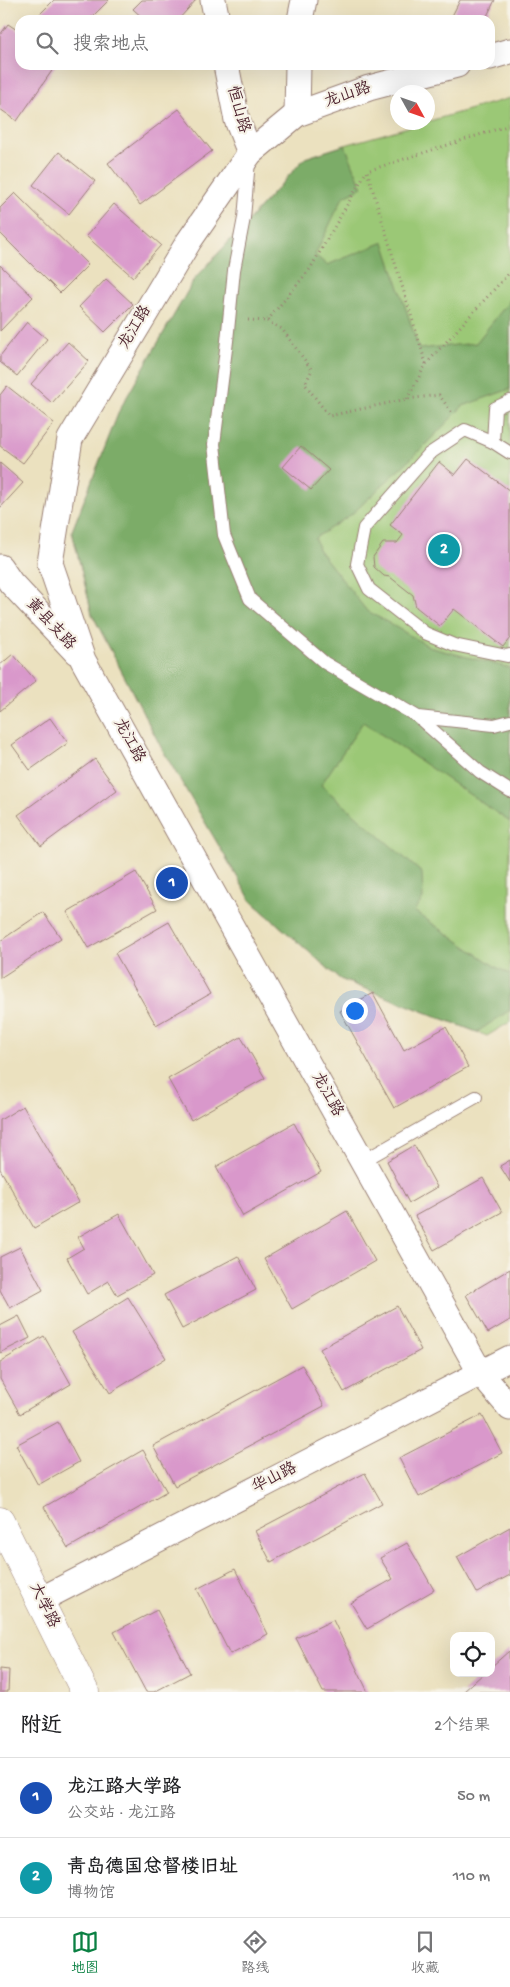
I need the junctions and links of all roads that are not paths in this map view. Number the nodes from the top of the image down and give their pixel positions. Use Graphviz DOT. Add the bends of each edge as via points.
graph roads {
  1 [pos="213,0"];
  2 [pos="304,0"];
  3 [pos="216,15"];
  4 [pos="301,15"];
  5 [pos="510,51"];
  6 [pos="495,55"];
  7 [pos="227,70"];
  8 [pos="298,70"];
  9 [pos="438,70"];
  10 [pos="297,114"];
  11 [pos="250,154"];
  12 [pos="510,401"];
  13 [pos="494,442"];
  14 [pos="510,453"];
  15 [pos="0,567"];
  16 [pos="510,655"];
  17 [pos="82,660"];
  18 [pos="418,717"];
  19 [pos="510,721"];
  20 [pos="510,791"];
  21 [pos="476,1097"];
  22 [pos="363,1161"];
  23 [pos="510,1358"];
  24 [pos="481,1374"];
  25 [pos="510,1408"];
  26 [pos="0,1521"];
  27 [pos="40,1600"];
  28 [pos="85,1692"];
  1 -- 3 [label="street"];
  2 -- 4 [label="street"];
  5 -- 6 [label="street"];
  7 -- 11 [label="street, 恒山路" via="237,120"];
  8 -- 10 [label="street"];
  9 -- 10 [label="street, 龙山路" via="369,88"];
  10 -- 11 [label="street, 龙江路"];
  11 -- 17 [label="street, 龙江路" via="189,241 70,439 50,563"];
  11 -- 18 [label="lane" via="214,444 224,534 250,600 325,664"];
  12 -- 13 [label="lane" via="495,408"];
  13 -- 14 [label="lane"];
  13 -- 16 [label="lane" via="466,430 428,454 364,528 357,564 369,589 426,633 454,645"];
  15 -- 17 [label="street, 黄县支路"];
  17 -- 22 [label="street, 龙江路"];
  18 -- 19 [label="lane" via="494,725"];
  18 -- 20 [label="lane" via="480,772"];
  21 -- 22 [label="lane"];
  22 -- 24 [label="street, 龙江路"];
  23 -- 24 [label="street, 华山路"];
  24 -- 25 [label="street, 龙江路"];
  24 -- 27 [label="street, 华山路"];
  26 -- 27 [label="main road, 大学路"];
  27 -- 28 [label="main road, 大学路"];
}
